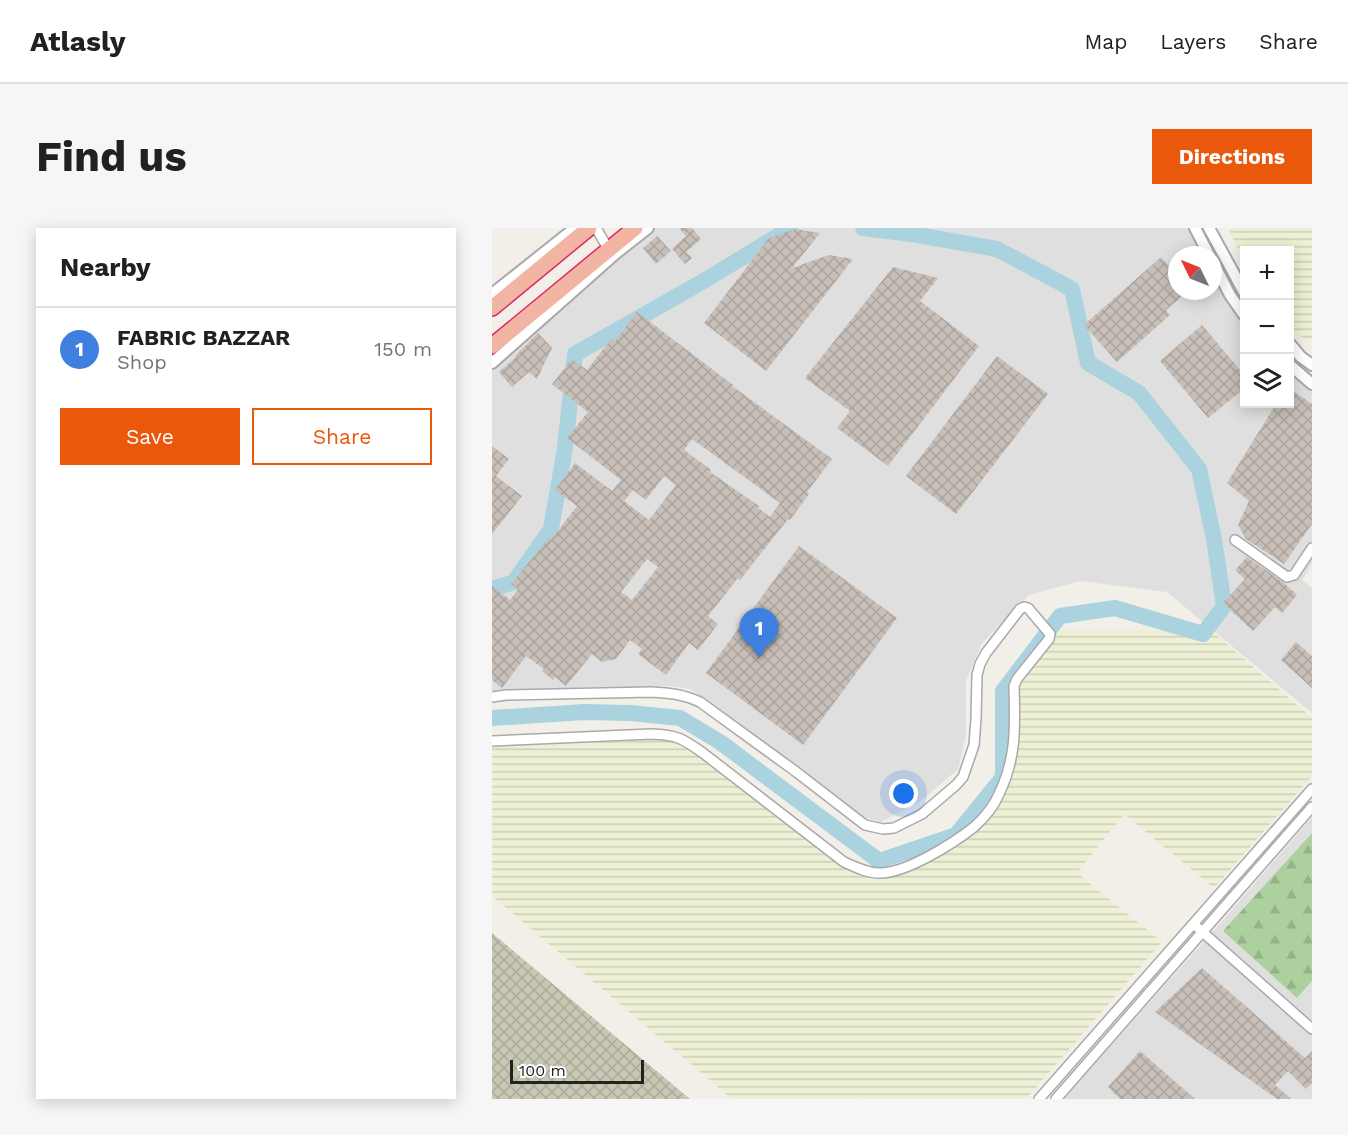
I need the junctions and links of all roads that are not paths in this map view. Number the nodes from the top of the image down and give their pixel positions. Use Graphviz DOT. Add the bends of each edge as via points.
graph roads {
  1 [pos="575,228"];
  2 [pos="589,228"];
  3 [pos="596,228"];
  4 [pos="635,228"];
  5 [pos="648,228"];
  6 [pos="1195,228"];
  7 [pos="1209,228"];
  8 [pos="1204,246"];
  9 [pos="610,253"];
  10 [pos="1222,279"];
  11 [pos="1240,283"];
  12 [pos="492,294"];
  13 [pos="492,308"];
  14 [pos="1240,308"];
  15 [pos="510,339"];
  16 [pos="492,346"];
  17 [pos="1294,349"];
  18 [pos="1301,357"];
  19 [pos="492,363"];
  20 [pos="1294,363"];
  21 [pos="1312,365"];
  22 [pos="1294,369"];
  23 [pos="1312,384"];
  24 [pos="1235,540"];
  25 [pos="1312,548"];
  26 [pos="492,697"];
  27 [pos="492,741"];
  28 [pos="1312,789"];
  29 [pos="1312,807"];
  30 [pos="1194,924"];
  31 [pos="1202,931"];
  32 [pos="1312,1029"];
  33 [pos="1039,1099"];
  34 [pos="1056,1099"];
  1 -- 12 [label="street"];
  2 -- 13 [label="highway"];
  3 -- 9 [label="street"];
  4 -- 9 [label="highway"];
  5 -- 9 [label="street"];
  6 -- 8 [label="street"];
  7 -- 11 [label="street"];
  9 -- 15 [label="highway"];
  10 -- 14 [label="street"];
  15 -- 16 [label="highway"];
  15 -- 19 [label="street"];
  17 -- 18 [label="street"];
  18 -- 20 [label="street"];
  18 -- 21 [label="street"];
  22 -- 23 [label="street"];
  24 -- 25 [label="street" via="1287,577 1294,574"];
  26 -- 27 [label="street" via="651,692 688,697 865,825 894,828 922,814 963,777 974,745 980,664 1020,609 1028,608 1050,634 1014,686 1012,759 999,795 975,826 948,846 915,863 880,874 844,862 703,753 670,735"];
  28 -- 30 [label="street"];
  29 -- 31 [label="street"];
  30 -- 31 [label="street"];
  30 -- 33 [label="street"];
  31 -- 32 [label="street"];
  31 -- 34 [label="street"];
}
